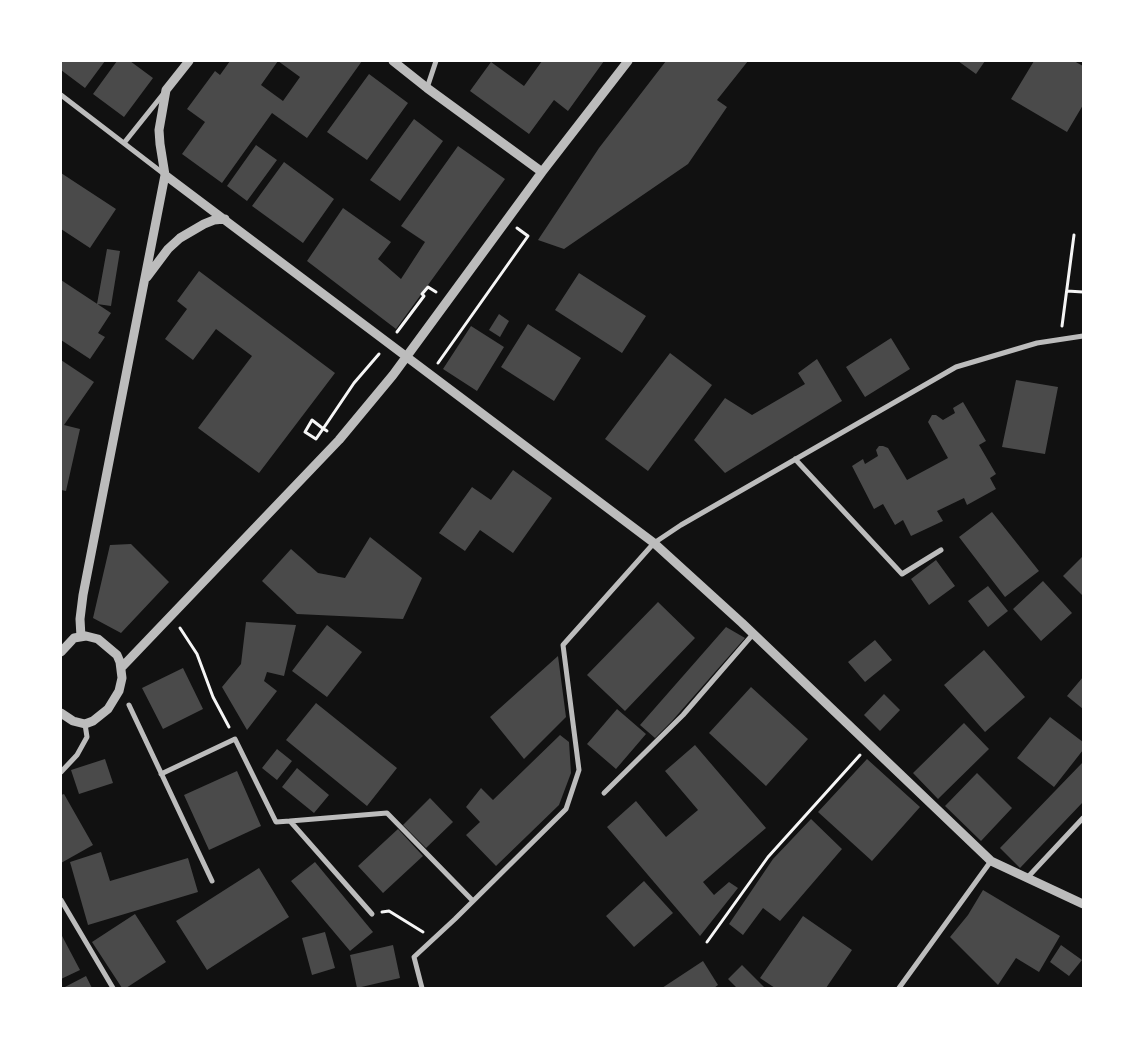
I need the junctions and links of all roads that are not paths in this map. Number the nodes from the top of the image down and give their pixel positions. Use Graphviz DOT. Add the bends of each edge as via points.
graph roads {
  1 [pos="189,61"];
  2 [pos="393,61"];
  3 [pos="436,61"];
  4 [pos="628,61"];
  5 [pos="427,88"];
  6 [pos="166,90"];
  7 [pos="61,95"];
  8 [pos="124,143"];
  9 [pos="542,172"];
  10 [pos="165,175"];
  11 [pos="225,219"];
  12 [pos="144,281"];
  13 [pos="1083,336"];
  14 [pos="795,459"];
  15 [pos="654,543"];
  16 [pos="940,550"];
  17 [pos="754,633"];
  18 [pos="81,636"];
  19 [pos="61,652"];
  20 [pos="121,668"];
  21 [pos="129,705"];
  22 [pos="62,717"];
  23 [pos="85,724"];
  24 [pos="61,772"];
  25 [pos="161,774"];
  26 [pos="604,792"];
  27 [pos="1083,818"];
  28 [pos="290,821"];
  29 [pos="992,861"];
  30 [pos="1027,879"];
  31 [pos="212,881"];
  32 [pos="61,900"];
  33 [pos="473,902"];
  34 [pos="1083,904"];
  35 [pos="372,914"];
  36 [pos="113,988"];
  37 [pos="422,988"];
  38 [pos="899,988"];
  1 -- 6 [label="street"];
  2 -- 5 [label="street"];
  3 -- 5 [label="street"];
  4 -- 9 [label="street"];
  5 -- 9 [label="street"];
  6 -- 8 [label="street"];
  6 -- 10 [label="street" via="160,130"];
  7 -- 8 [label="street"];
  8 -- 10 [label="street"];
  9 -- 20 [label="street" via="393,375 339,440"];
  10 -- 11 [label="street"];
  10 -- 12 [label="street"];
  11 -- 12 [label="street" via="204,224 180,238 156,262"];
  11 -- 15 [label="street"];
  12 -- 18 [label="street" via="83,595"];
  13 -- 14 [label="street" via="1037,343 956,366"];
  14 -- 15 [label="street"];
  14 -- 16 [label="street" via="902,574"];
  15 -- 17 [label="street"];
  15 -- 33 [label="street" via="563,645 579,770 566,809"];
  17 -- 26 [label="street" via="683,715"];
  17 -- 29 [label="street"];
  18 -- 19 [label="street" via="74,638"];
  18 -- 20 [label="street" via="98,639 108,646 117,655"];
  20 -- 23 [label="street" via="122,678 115,699 100,716"];
  21 -- 25 [label="street"];
  22 -- 23 [label="street"];
  23 -- 24 [label="street" via="87,737 77,755"];
  25 -- 28 [label="street" via="235,739 276,822"];
  25 -- 31 [label="street"];
  27 -- 30 [label="street"];
  28 -- 33 [label="street" via="387,813"];
  28 -- 35 [label="street"];
  29 -- 30 [label="street"];
  29 -- 38 [label="street"];
  30 -- 34 [label="street"];
  32 -- 36 [label="street"];
  33 -- 37 [label="street" via="414,957"];
}
